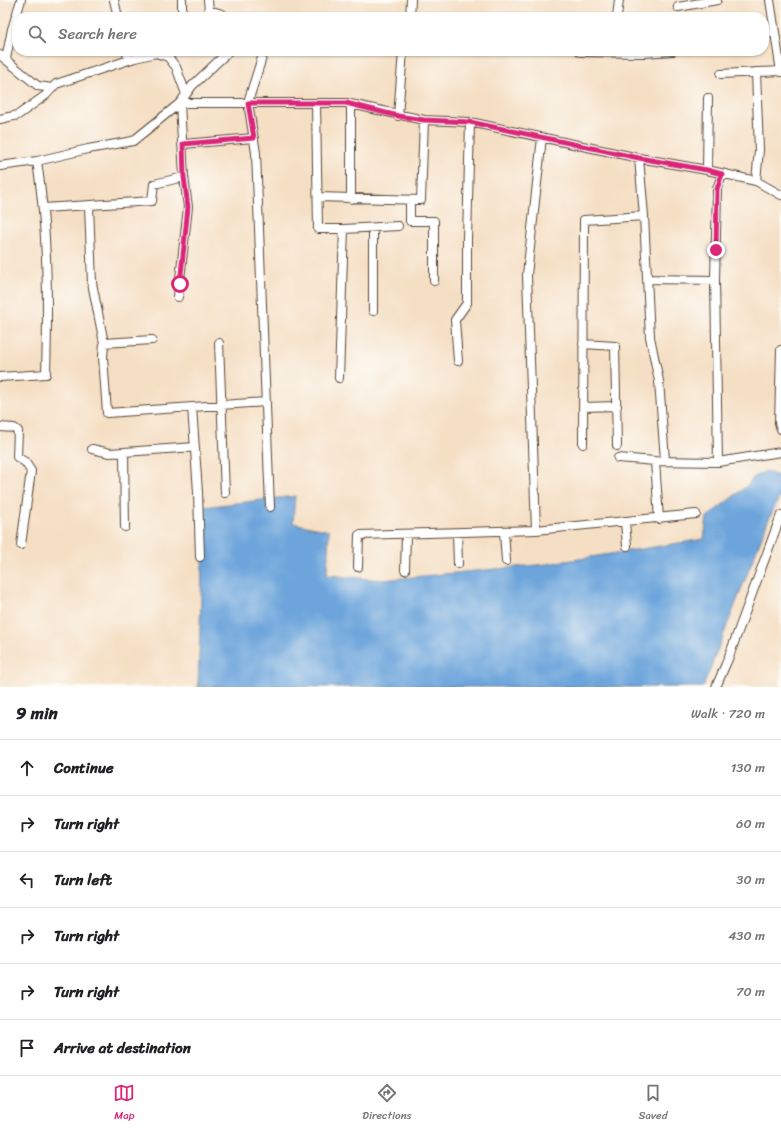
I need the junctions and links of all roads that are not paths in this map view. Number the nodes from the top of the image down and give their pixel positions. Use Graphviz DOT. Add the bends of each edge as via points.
graph roads {
  1 [pos="21,0"];
  2 [pos="114,0"];
  3 [pos="208,0"];
  4 [pos="411,0"];
  5 [pos="619,0"];
  6 [pos="717,0"];
  7 [pos="770,0"];
  8 [pos="678,7"];
  9 [pos="17,12"];
  10 [pos="117,12"];
  11 [pos="216,12"];
  12 [pos="410,12"];
  13 [pos="618,12"];
  14 [pos="12,28"];
  15 [pos="777,34"];
  16 [pos="128,56"];
  17 [pos="144,56"];
  18 [pos="165,56"];
  19 [pos="224,56"];
  20 [pos="262,56"];
  21 [pos="403,56"];
  22 [pos="3,57"];
  23 [pos="129,60"];
  24 [pos="781,71"];
  25 [pos="756,72"];
  26 [pos="721,74"];
  27 [pos="52,88"];
  28 [pos="186,94"];
  29 [pos="708,98"];
  30 [pos="180,103"];
  31 [pos="248,103"];
  32 [pos="316,103"];
  33 [pos="351,104"];
  34 [pos="398,116"];
  35 [pos="0,119"];
  36 [pos="424,120"];
  37 [pos="470,122"];
  38 [pos="542,137"];
  39 [pos="254,138"];
  40 [pos="183,144"];
  41 [pos="639,158"];
  42 [pos="37,161"];
  43 [pos="0,166"];
  44 [pos="707,170"];
  45 [pos="722,174"];
  46 [pos="184,177"];
  47 [pos="756,181"];
  48 [pos="781,195"];
  49 [pos="318,198"];
  50 [pos="351,199"];
  51 [pos="410,201"];
  52 [pos="89,206"];
  53 [pos="44,208"];
  54 [pos="644,216"];
  55 [pos="398,226"];
  56 [pos="373,228"];
  57 [pos="344,230"];
  58 [pos="647,279"];
  59 [pos="715,280"];
  60 [pos="434,281"];
  61 [pos="178,297"];
  62 [pos="373,311"];
  63 [pos="152,340"];
  64 [pos="104,343"];
  65 [pos="220,343"];
  66 [pos="583,344"];
  67 [pos="781,350"];
  68 [pos="458,361"];
  69 [pos="0,377"];
  70 [pos="339,378"];
  71 [pos="266,402"];
  72 [pos="221,406"];
  73 [pos="617,406"];
  74 [pos="583,407"];
  75 [pos="192,408"];
  76 [pos="0,427"];
  77 [pos="781,428"];
  78 [pos="583,444"];
  79 [pos="617,446"];
  80 [pos="195,447"];
  81 [pos="92,449"];
  82 [pos="124,452"];
  83 [pos="781,452"];
  84 [pos="618,458"];
  85 [pos="665,460"];
  86 [pos="656,461"];
  87 [pos="718,462"];
  88 [pos="225,493"];
  89 [pos="270,507"];
  90 [pos="696,514"];
  91 [pos="780,518"];
  92 [pos="659,519"];
  93 [pos="625,522"];
  94 [pos="125,527"];
  95 [pos="536,530"];
  96 [pos="504,531"];
  97 [pos="457,533"];
  98 [pos="406,534"];
  99 [pos="21,545"];
  100 [pos="628,546"];
  101 [pos="200,558"];
  102 [pos="506,560"];
  103 [pos="458,564"];
  104 [pos="358,567"];
  105 [pos="406,570"];
  106 [pos="716,687"];
  1 -- 9 [label="street"];
  2 -- 10 [label="street"];
  3 -- 11 [label="street" via="209,10"];
  4 -- 12 [label="street"];
  5 -- 13 [label="street"];
  6 -- 8 [label="street"];
  7 -- 15 [label="street"];
  14 -- 22 [label="street"];
  15 -- 24 [label="street"];
  16 -- 23 [label="street"];
  17 -- 23 [label="street"];
  18 -- 28 [label="street" via="176,67"];
  19 -- 28 [label="street"];
  20 -- 31 [label="street"];
  21 -- 34 [label="street"];
  22 -- 27 [label="street" via="38,86"];
  23 -- 27 [label="street" via="56,84"];
  24 -- 25 [label="street"];
  25 -- 26 [label="street"];
  25 -- 47 [label="street" via="759,150"];
  27 -- 35 [label="street" via="18,115"];
  28 -- 30 [label="street"];
  29 -- 44 [label="street"];
  30 -- 31 [label="street"];
  30 -- 40 [label="street"];
  30 -- 42 [label="street" via="133,142"];
  31 -- 32 [label="street"];
  31 -- 39 [label="street"];
  32 -- 33 [label="street"];
  32 -- 49 [label="street"];
  33 -- 34 [label="street"];
  33 -- 50 [label="street"];
  34 -- 36 [label="street"];
  36 -- 37 [label="street"];
  36 -- 51 [label="street" via="421,200"];
  37 -- 38 [label="street"];
  37 -- 68 [label="street" via="467,303 455,320"];
  38 -- 41 [label="street"];
  38 -- 95 [label="street" via="527,275"];
  39 -- 40 [label="street"];
  39 -- 71 [label="street"];
  40 -- 46 [label="street"];
  41 -- 44 [label="street"];
  41 -- 54 [label="street"];
  42 -- 43 [label="street"];
  42 -- 53 [label="street"];
  44 -- 45 [label="street"];
  45 -- 47 [label="street"];
  45 -- 59 [label="street" via="717,189"];
  46 -- 52 [label="street" via="154,184 152,201"];
  46 -- 61 [label="street" via="188,207"];
  47 -- 48 [label="street"];
  49 -- 50 [label="street"];
  49 -- 57 [label="street" via="318,229"];
  50 -- 51 [label="street"];
  51 -- 60 [label="street" via="410,222 434,221"];
  52 -- 53 [label="street"];
  52 -- 64 [label="street" via="92,283"];
  53 -- 69 [label="street" via="47,290 46,374"];
  54 -- 58 [label="street"];
  54 -- 66 [label="street" via="584,220"];
  55 -- 56 [label="street"];
  56 -- 57 [label="street"];
  56 -- 62 [label="street"];
  57 -- 70 [label="street"];
  58 -- 59 [label="street"];
  58 -- 85 [label="street" via="650,338 659,381"];
  59 -- 87 [label="street"];
  63 -- 64 [label="street"];
  64 -- 75 [label="street" via="108,413"];
  65 -- 72 [label="street"];
  66 -- 73 [label="street" via="615,346"];
  66 -- 74 [label="street"];
  67 -- 77 [label="street"];
  71 -- 72 [label="street"];
  71 -- 89 [label="street"];
  72 -- 75 [label="street"];
  72 -- 88 [label="street"];
  73 -- 74 [label="street"];
  73 -- 79 [label="street"];
  74 -- 78 [label="street"];
  75 -- 80 [label="street"];
  76 -- 99 [label="street" via="14,428 18,431 17,457 32,471"];
  80 -- 82 [label="street"];
  80 -- 101 [label="street"];
  81 -- 82 [label="street" via="110,453"];
  82 -- 94 [label="street"];
  83 -- 87 [label="street"];
  84 -- 86 [label="street"];
  85 -- 86 [label="street"];
  85 -- 87 [label="street"];
  86 -- 92 [label="street"];
  90 -- 92 [label="street"];
  91 -- 106 [label="street"];
  92 -- 93 [label="street"];
  93 -- 95 [label="street"];
  93 -- 100 [label="street"];
  95 -- 96 [label="street"];
  96 -- 97 [label="street"];
  96 -- 102 [label="street"];
  97 -- 98 [label="street"];
  97 -- 103 [label="street"];
  98 -- 104 [label="street" via="358,535"];
  98 -- 105 [label="street"];
}
